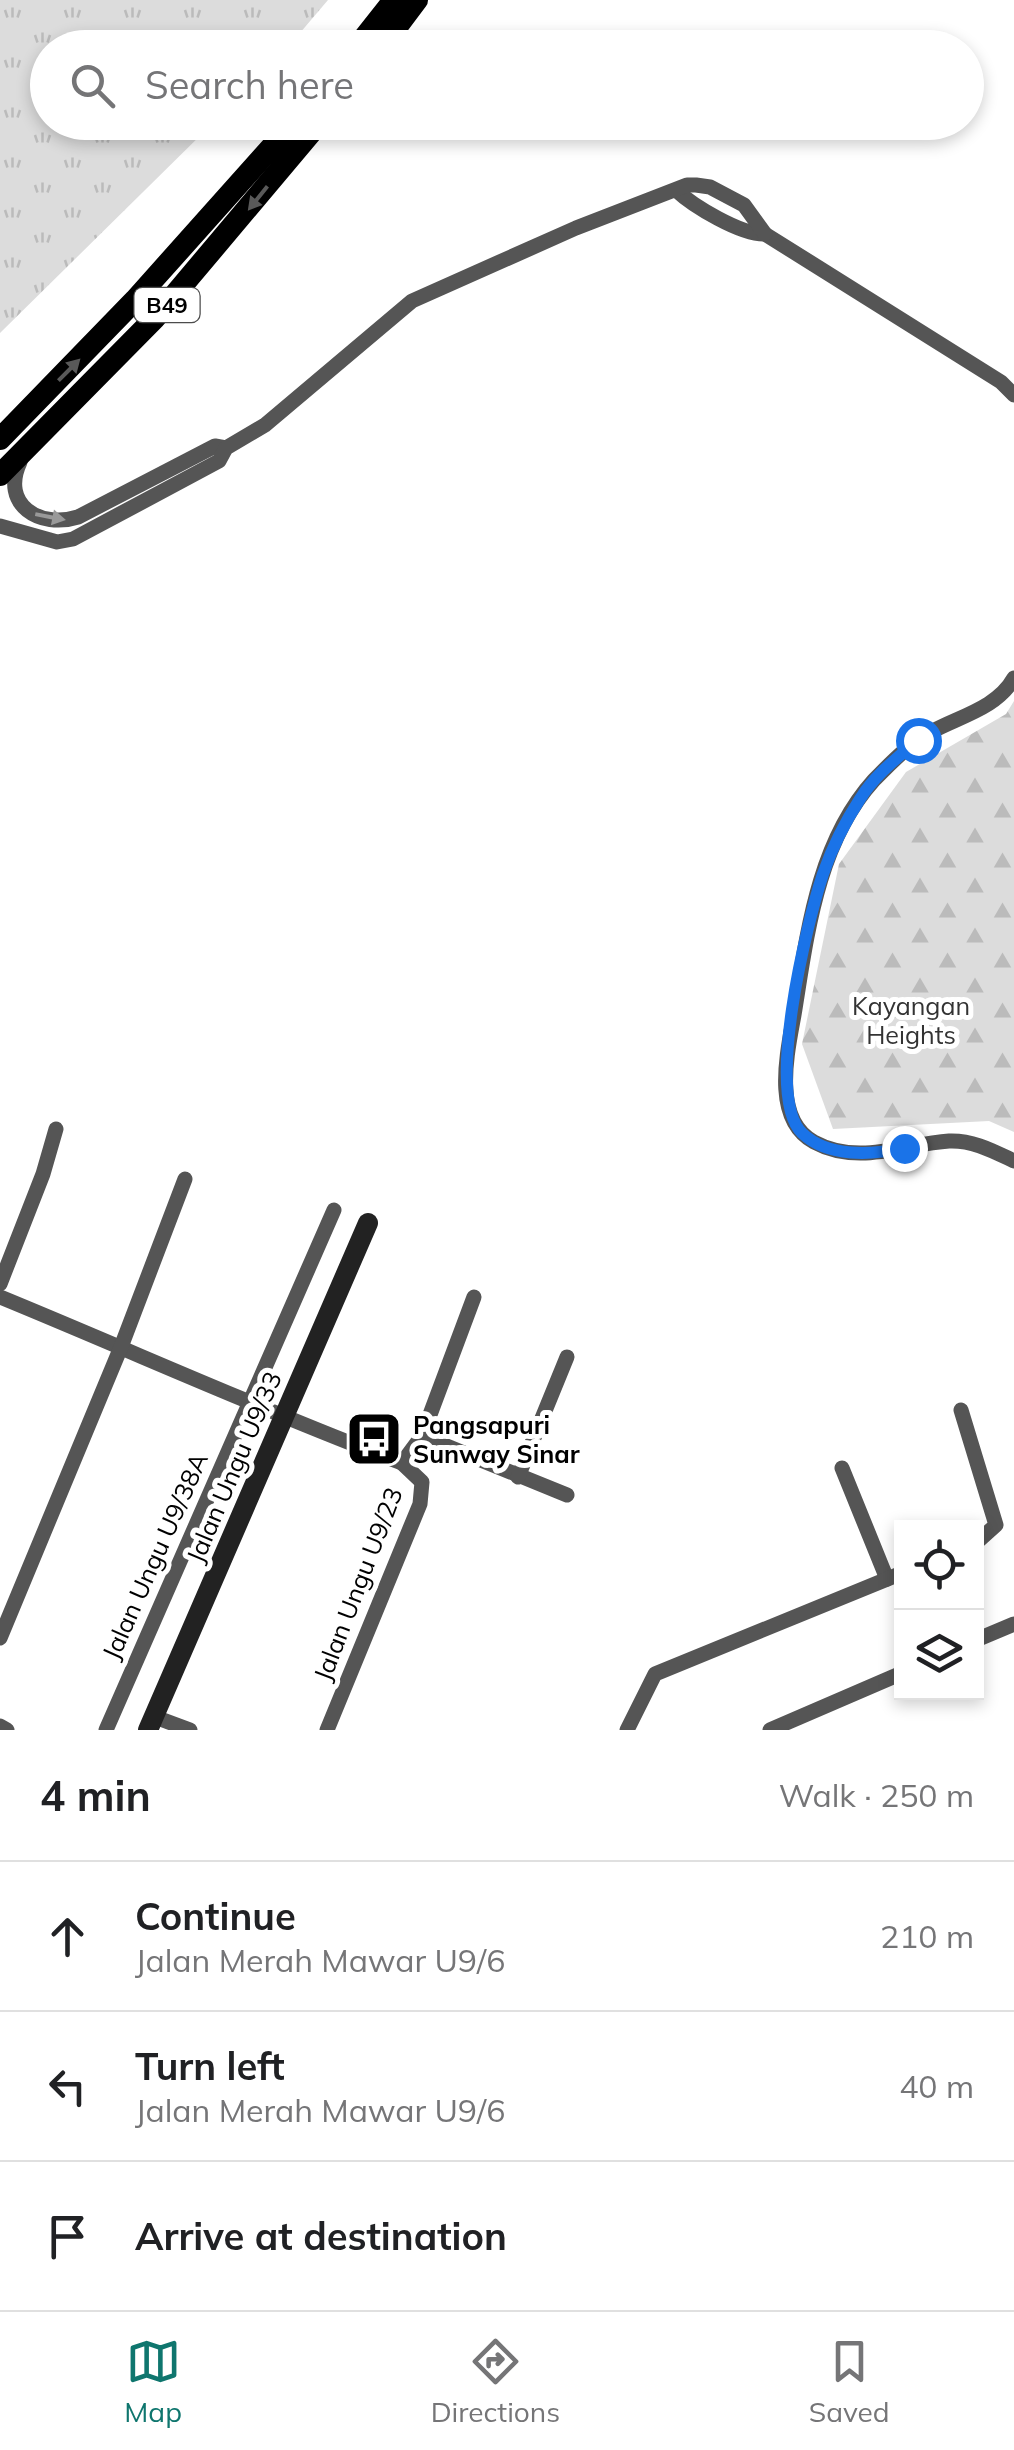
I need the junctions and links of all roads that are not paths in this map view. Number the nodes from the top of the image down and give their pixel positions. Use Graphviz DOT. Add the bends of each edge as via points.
graph roads {
  1 [pos="394,0"];
  2 [pos="417,0"];
  3 [pos="370,30"];
  4 [pos="394,30"];
  5 [pos="278,140"];
  6 [pos="305,140"];
  7 [pos="1014,394"];
  8 [pos="0,439"];
  9 [pos="28,446"];
  10 [pos="226,448"];
  11 [pos="0,474"];
  12 [pos="0,526"];
  13 [pos="1014,678"];
  14 [pos="56,1129"];
  15 [pos="1014,1161"];
  16 [pos="185,1179"];
  17 [pos="334,1210"];
  18 [pos="368,1224"];
  19 [pos="0,1284"];
  20 [pos="474,1297"];
  21 [pos="0,1298"];
  22 [pos="122,1347"];
  23 [pos="566,1357"];
  24 [pos="249,1402"];
  25 [pos="961,1410"];
  26 [pos="282,1418"];
  27 [pos="422,1436"];
  28 [pos="402,1464"];
  29 [pos="842,1468"];
  30 [pos="518,1477"];
  31 [pos="567,1495"];
  32 [pos="984,1535"];
  33 [pos="894,1576"];
  34 [pos="1014,1624"];
  35 [pos="984,1637"];
  36 [pos="0,1638"];
  37 [pos="894,1676"];
  38 [pos="152,1724"];
  39 [pos="0,1726"];
  40 [pos="7,1730"];
  41 [pos="106,1730"];
  42 [pos="190,1730"];
  43 [pos="327,1730"];
  44 [pos="627,1730"];
  45 [pos="770,1730"];
  1 -- 3 [label="main road"];
  2 -- 4 [label="main road"];
  8 -- 5 [label="main road, B49, one-way"];
  6 -- 9 [label="main road, B49, one-way" via="155,318"];
  7 -- 10 [label="street" via="765,234 743,230 676,190 421,295 266,425"];
  9 -- 10 [label="street, one-way" via="12,486 16,500 60,523 215,446"];
  9 -- 11 [label="main road, B49"];
  10 -- 12 [label="street" via="220,461 73,539 57,542"];
  13 -- 15 [label="street" via="991,703 918,740 894,760 872,782 838,838 805,934 786,1093 800,1131 844,1152 876,1154 952,1141 984,1146"];
  14 -- 19 [label="street"];
  16 -- 22 [label="street"];
  17 -- 24 [label="street, Jalan Ungu U9/38A"];
  18 -- 26 [label="street, Jalan Ungu U9/33"];
  20 -- 27 [label="street"];
  21 -- 22 [label="street"];
  22 -- 24 [label="street"];
  22 -- 36 [label="street"];
  23 -- 30 [label="street"];
  24 -- 26 [label="street"];
  24 -- 41 [label="street, Jalan Ungu U9/38A"];
  25 -- 32 [label="street" via="996,1525"];
  26 -- 28 [label="street"];
  26 -- 38 [label="street, Jalan Ungu U9/33"];
  27 -- 28 [label="street"];
  27 -- 30 [label="street"];
  28 -- 43 [label="street, Jalan Ungu U9/23" via="422,1482 420,1504"];
  29 -- 33 [label="street"];
  30 -- 31 [label="street"];
  33 -- 44 [label="street" via="655,1674"];
  34 -- 35 [label="street"];
  37 -- 45 [label="street"];
  38 -- 42 [label="street"];
  39 -- 40 [label="street"];
}
